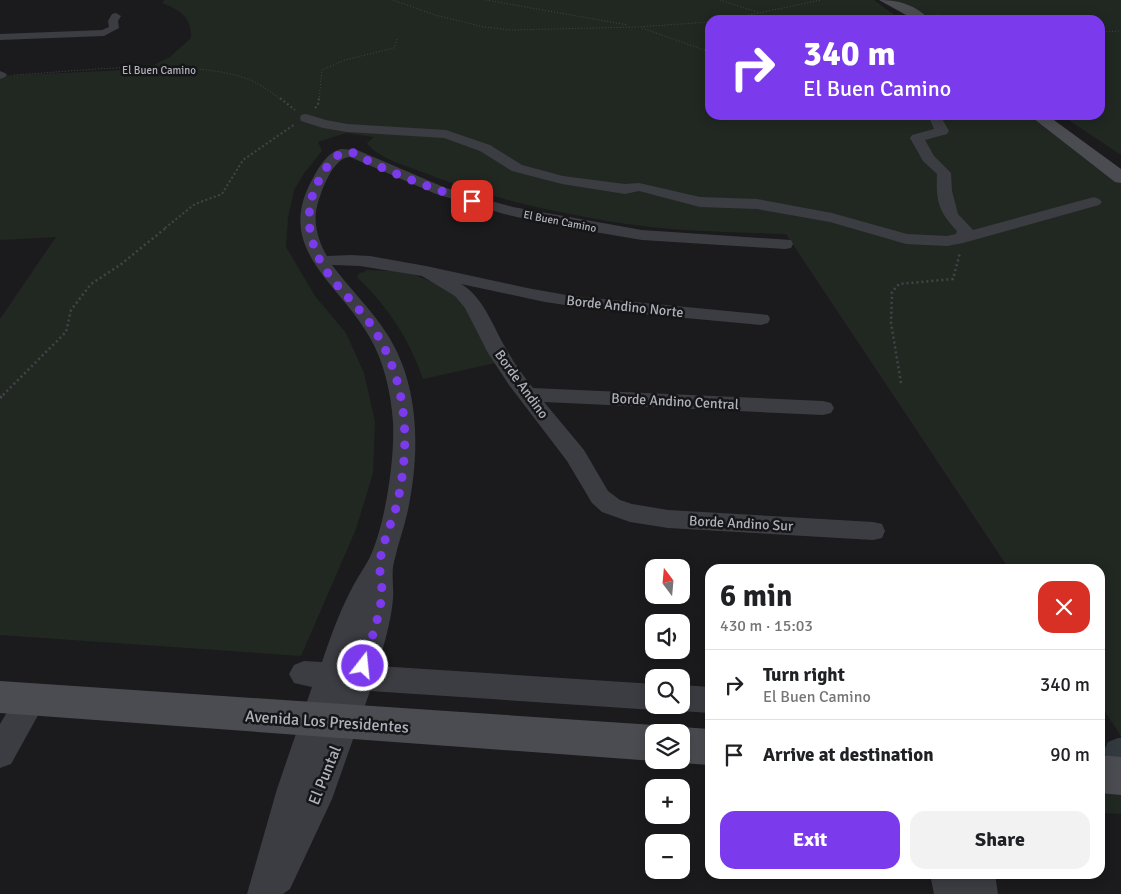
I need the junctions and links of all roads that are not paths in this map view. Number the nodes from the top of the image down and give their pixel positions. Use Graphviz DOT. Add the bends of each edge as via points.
graph roads {
  1 [pos="885,0"];
  2 [pos="924,15"];
  3 [pos="116,16"];
  4 [pos="0,37"];
  5 [pos="306,118"];
  6 [pos="936,120"];
  7 [pos="1045,120"];
  8 [pos="367,130"];
  9 [pos="346,152"];
  10 [pos="1121,178"];
  11 [pos="1094,202"];
  12 [pos="963,238"];
  13 [pos="785,244"];
  14 [pos="325,269"];
  15 [pos="426,271"];
  16 [pos="490,285"];
  17 [pos="466,297"];
  18 [pos="761,319"];
  19 [pos="526,394"];
  20 [pos="823,408"];
  21 [pos="611,506"];
  22 [pos="873,531"];
  23 [pos="332,676"];
  24 [pos="645,696"];
  25 [pos="16,698"];
  26 [pos="690,699"];
  27 [pos="705,700"];
  28 [pos="331,722"];
  29 [pos="645,743"];
  30 [pos="690,746"];
  31 [pos="705,747"];
  32 [pos="0,752"];
  33 [pos="1105,774"];
  34 [pos="1121,776"];
  35 [pos="948,879"];
  36 [pos="978,879"];
  37 [pos="266,894"];
  38 [pos="952,894"];
  39 [pos="980,894"];
  1 -- 2 [label="street"];
  3 -- 4 [label="street" via="114,28 104,32"];
  5 -- 8 [label="street" via="323,124"];
  6 -- 12 [label="street" via="942,131 917,138 928,158 944,173 944,191 950,215 964,230"];
  7 -- 10 [label="street"];
  8 -- 9 [label="street, El Puntal" via="346,142"];
  8 -- 12 [label="street" via="446,134 485,148 517,168 562,180 625,189 639,187 700,202 757,204 832,218 906,239 946,241"];
  9 -- 13 [label="street, El Buen Camino" via="429,187 532,216 642,235"];
  9 -- 14 [label="street, El Puntal" via="330,164 311,200 310,232"];
  11 -- 12 [label="street"];
  14 -- 15 [label="street, Borde Andino Norte" via="397,266"];
  14 -- 23 [label="street, El Puntal" via="378,335 392,367 403,408 405,438 400,486 380,563 382,593 379,607"];
  15 -- 16 [label="street, Borde Andino Norte"];
  15 -- 17 [label="street, Borde Andino"];
  16 -- 17 [label="street" via="475,288"];
  16 -- 18 [label="street, Borde Andino Norte" via="589,303"];
  17 -- 19 [label="street, Borde Andino"];
  19 -- 20 [label="street, Borde Andino Central"];
  19 -- 21 [label="street, Borde Andino" via="576,456 596,492"];
  21 -- 22 [label="street, Borde Andino Sur" via="661,519"];
  23 -- 24 [label="street"];
  23 -- 28 [label="street, El Puntal"];
  25 -- 28 [label="street, Avenida Los Presidentes"];
  25 -- 32 [label="street"];
  26 -- 27 [label="street"];
  28 -- 29 [label="street, Avenida Los Presidentes"];
  28 -- 37 [label="street, El Puntal" via="304,824"];
  30 -- 31 [label="street"];
  33 -- 34 [label="street"];
  35 -- 38 [label="street"];
  36 -- 39 [label="street"];
}
